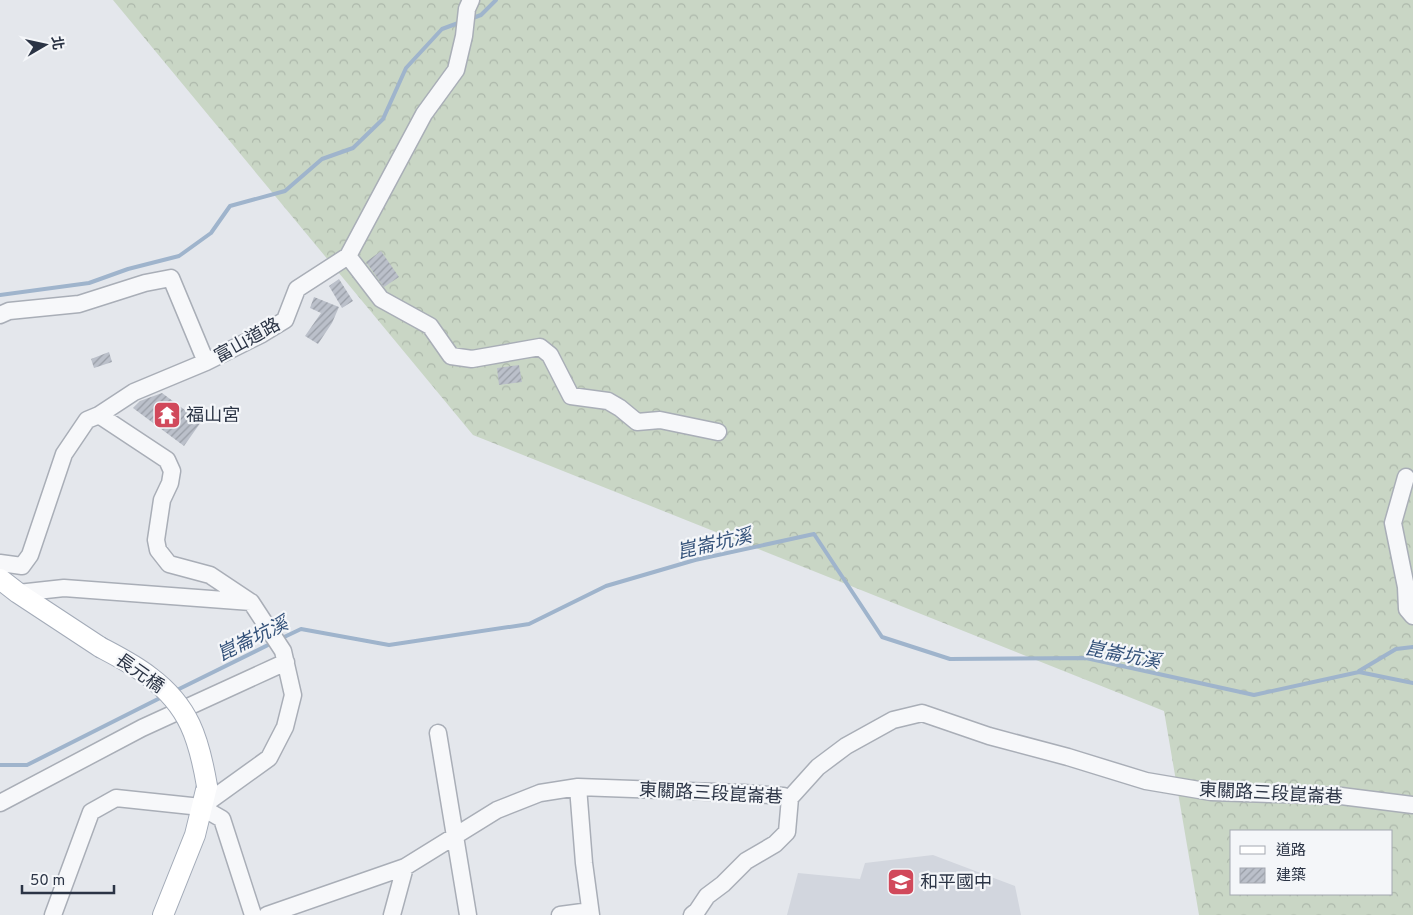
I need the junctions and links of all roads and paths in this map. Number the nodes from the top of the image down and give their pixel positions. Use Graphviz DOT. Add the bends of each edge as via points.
graph roads {
  1 [pos="469,5"];
  2 [pos="348,256"];
  3 [pos="0,315"];
  4 [pos="206,362"];
  5 [pos="99,415"];
  6 [pos="718,432"];
  7 [pos="1406,477"];
  8 [pos="0,563"];
  9 [pos="0,579"];
  10 [pos="18,593"];
  11 [pos="251,602"];
  12 [pos="1413,616"];
  13 [pos="286,662"];
  14 [pos="438,733"];
  15 [pos="578,787"];
  16 [pos="790,798"];
  17 [pos="0,803"];
  18 [pos="1413,806"];
  19 [pos="201,807"];
  20 [pos="454,834"];
  21 [pos="405,867"];
  22 [pos="590,913"];
  23 [pos="53,915"];
  24 [pos="162,915"];
  25 [pos="253,915"];
  26 [pos="267,915"];
  27 [pos="392,915"];
  28 [pos="468,915"];
  29 [pos="560,915"];
  30 [pos="692,915"];
  1 -- 2 [label="street, 富山道路" via="456,70 424,114"];
  2 -- 4 [label="street, 富山道路" via="297,289 286,320"];
  2 -- 6 [label="street" via="381,299 430,326 451,356 472,359 540,347 550,355 571,396 608,401 637,422 660,420"];
  3 -- 4 [label="street" via="8,311 79,304 171,278"];
  4 -- 5 [label="street, 富山道路" via="134,392"];
  5 -- 8 [label="street, 富山道路" via="87,420 64,454 30,555 22,566"];
  5 -- 11 [label="street" via="167,460 172,471 162,500 156,540 158,550 169,564 210,576"];
  7 -- 12 [label="street" via="1393,523 1408,609"];
  9 -- 10 [label="main road, 長元橋"];
  10 -- 11 [label="street" via="64,588"];
  10 -- 19 [label="main road, 長元橋, bridge" via="150,677 177,702 190,722 202,755 207,786"];
  11 -- 13 [label="street" via="283,651"];
  13 -- 17 [label="street" via="142,728"];
  13 -- 19 [label="street" via="293,695 285,727 269,758"];
  14 -- 20 [label="street"];
  15 -- 16 [label="street, 東關路三段崑崙巷" via="743,793"];
  15 -- 20 [label="street, 東關路三段崑崙巷" via="540,793 506,806"];
  15 -- 22 [label="street"];
  16 -- 18 [label="street, 東關路三段崑崙巷" via="818,767 846,746 893,720 922,713 989,736 1146,781 1211,792 1341,796"];
  16 -- 30 [label="street" via="787,832 775,844 746,861 707,896"];
  19 -- 23 [label="street" via="116,798 90,812"];
  19 -- 24 [label="main road" via="195,835"];
  19 -- 25 [label="street" via="222,819"];
  20 -- 21 [label="street, 東關路三段崑崙巷"];
  20 -- 28 [label="street"];
  21 -- 26 [label="street, 東關路三段崑崙巷"];
  21 -- 27 [label="street"];
  22 -- 29 [label="street"];
}
